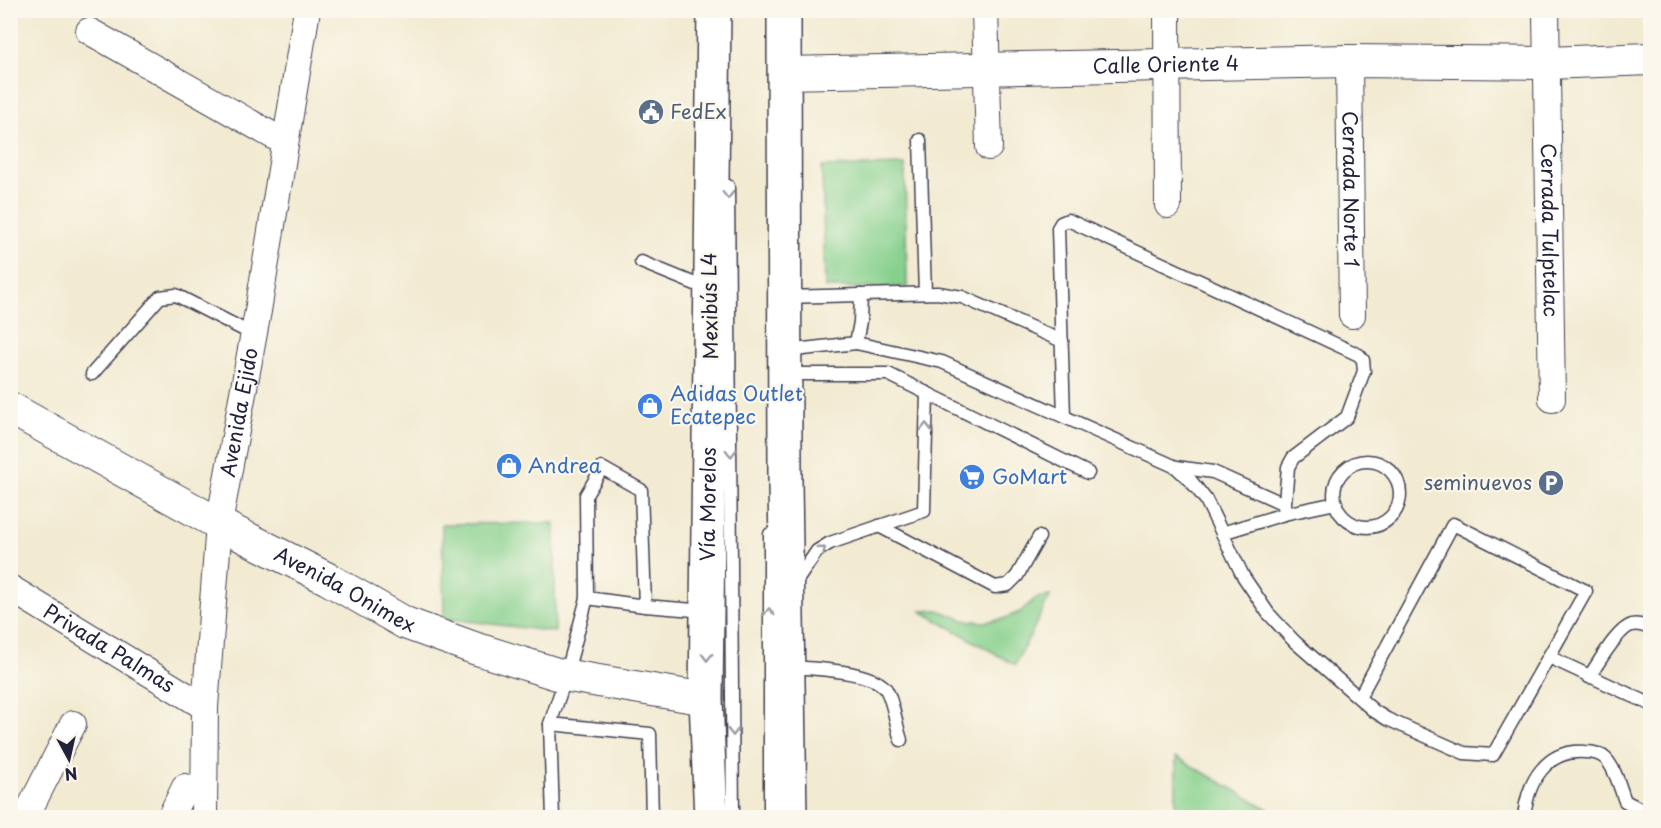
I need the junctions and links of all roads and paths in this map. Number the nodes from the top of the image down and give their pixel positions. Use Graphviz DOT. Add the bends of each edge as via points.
graph roads {
  1 [pos="306,10"];
  2 [pos="714,10"];
  3 [pos="784,10"];
  4 [pos="986,10"];
  5 [pos="1167,10"];
  6 [pos="1546,10"];
  7 [pos="89,32"];
  8 [pos="1650,59"];
  9 [pos="1349,61"];
  10 [pos="1547,63"];
  11 [pos="1167,65"];
  12 [pos="986,69"];
  13 [pos="785,73"];
  14 [pos="920,140"];
  15 [pos="284,142"];
  16 [pos="989,147"];
  17 [pos="728,169"];
  18 [pos="1168,205"];
  19 [pos="641,262"];
  20 [pos="710,291"];
  21 [pos="925,293"];
  22 [pos="861,295"];
  23 [pos="785,297"];
  24 [pos="1352,315"];
  25 [pos="254,335"];
  26 [pos="1062,341"];
  27 [pos="856,343"];
  28 [pos="785,363"];
  29 [pos="92,374"];
  30 [pos="927,393"];
  31 [pos="1552,399"];
  32 [pos="10,408"];
  33 [pos="1064,416"];
  34 [pos="1176,466"];
  35 [pos="1088,473"];
  36 [pos="1336,503"];
  37 [pos="1284,509"];
  38 [pos="770,521"];
  39 [pos="219,524"];
  40 [pos="879,526"];
  41 [pos="1222,533"];
  42 [pos="1039,537"];
  43 [pos="10,588"];
  44 [pos="787,596"];
  45 [pos="586,598"];
  46 [pos="645,606"];
  47 [pos="707,611"];
  48 [pos="1650,628"];
  49 [pos="1549,657"];
  50 [pos="788,667"];
  51 [pos="566,676"];
  52 [pos="1590,677"];
  53 [pos="1359,698"];
  54 [pos="706,699"];
  55 [pos="1650,704"];
  56 [pos="205,707"];
  57 [pos="73,724"];
  58 [pos="550,724"];
  59 [pos="901,740"];
  60 [pos="185,787"];
  61 [pos="27,811"];
  62 [pos="1650,814"];
  63 [pos="170,818"];
  64 [pos="204,818"];
  65 [pos="553,818"];
  66 [pos="652,818"];
  67 [pos="711,818"];
  68 [pos="733,818"];
  69 [pos="770,818"];
  70 [pos="790,818"];
  71 [pos="1524,818"];
  1 -- 15 [label="street, Avenida Ejido"];
  2 -- 20 [label="main road, Vía Morelos"];
  3 -- 13 [label="main road"];
  4 -- 12 [label="street"];
  5 -- 11 [label="street"];
  6 -- 10 [label="street, Cerrada Tulptelac"];
  7 -- 15 [label="street"];
  8 -- 10 [label="street, Calle Oriente 4"];
  9 -- 10 [label="street, Calle Oriente 4"];
  9 -- 11 [label="street, Calle Oriente 4"];
  9 -- 24 [label="street, Cerrada Norte 1"];
  10 -- 31 [label="street, Cerrada Tulptelac"];
  11 -- 12 [label="street, Calle Oriente 4"];
  11 -- 18 [label="street"];
  12 -- 13 [label="street, Calle Oriente 4"];
  12 -- 16 [label="street"];
  13 -- 23 [label="main road"];
  14 -- 21 [label="lane"];
  15 -- 25 [label="street, Avenida Ejido"];
  17 -- 68 [label="lane, Mexibús L4, one-way"];
  19 -- 20 [label="lane"];
  20 -- 47 [label="main road, Vía Morelos"];
  21 -- 22 [label="lane"];
  21 -- 26 [label="lane" via="962,297"];
  22 -- 23 [label="lane"];
  22 -- 27 [label="lane"];
  23 -- 28 [label="main road"];
  25 -- 29 [label="lane" via="176,295 160,297"];
  25 -- 39 [label="street, Avenida Ejido"];
  26 -- 33 [label="lane"];
  26 -- 37 [label="lane" via="1058,228 1068,220 1359,355 1364,371 1347,417 1293,458 1288,467"];
  27 -- 28 [label="lane"];
  27 -- 33 [label="lane" via="942,362"];
  28 -- 30 [label="lane" via="888,374"];
  28 -- 44 [label="main road"];
  30 -- 35 [label="lane"];
  40 -- 30 [label="lane, one-way" via="924,511"];
  32 -- 39 [label="street, Avenida Onimex"];
  33 -- 34 [label="lane"];
  34 -- 37 [label="lane" via="1213,472"];
  34 -- 41 [label="lane" via="1206,500"];
  36 -- 36 [label="lane" via="1348,521 1369,527 1388,520 1399,503 1400,492 1393,474 1385,467 1364,462 1353,465 1337,481"];
  36 -- 37 [label="lane"];
  37 -- 41 [label="lane"];
  69 -- 38 [label="lane, one-way"];
  39 -- 51 [label="street, Avenida Onimex" via="405,623"];
  39 -- 56 [label="street, Avenida Ejido"];
  40 -- 42 [label="lane" via="995,587 1008,585 1017,576"];
  44 -- 40 [label="lane, one-way" via="817,551"];
  41 -- 53 [label="lane" via="1243,576 1268,613"];
  43 -- 56 [label="street, Privada Palmas"];
  44 -- 50 [label="main road"];
  45 -- 46 [label="lane"];
  45 -- 46 [label="lane" via="585,495 602,468 641,490"];
  45 -- 51 [label="lane"];
  46 -- 47 [label="lane"];
  47 -- 54 [label="main road, Vía Morelos, one-way"];
  48 -- 52 [label="lane" via="1630,625 1622,631"];
  49 -- 52 [label="lane"];
  49 -- 53 [label="lane" via="1493,755 1464,753 1387,719"];
  49 -- 53 [label="lane" via="1586,591 1453,524"];
  50 -- 59 [label="lane" via="831,670 877,680 886,689"];
  50 -- 70 [label="main road"];
  51 -- 54 [label="street, Avenida Onimex"];
  51 -- 58 [label="lane"];
  52 -- 55 [label="lane"];
  54 -- 67 [label="main road, Vía Morelos"];
  56 -- 64 [label="street, Avenida Ejido"];
  57 -- 61 [label="street"];
  58 -- 65 [label="lane"];
  58 -- 66 [label="lane" via="650,734"];
  60 -- 63 [label="street"];
  62 -- 71 [label="lane" via="1625,801 1605,757 1579,751 1550,760 1538,772 1529,789"];
}
